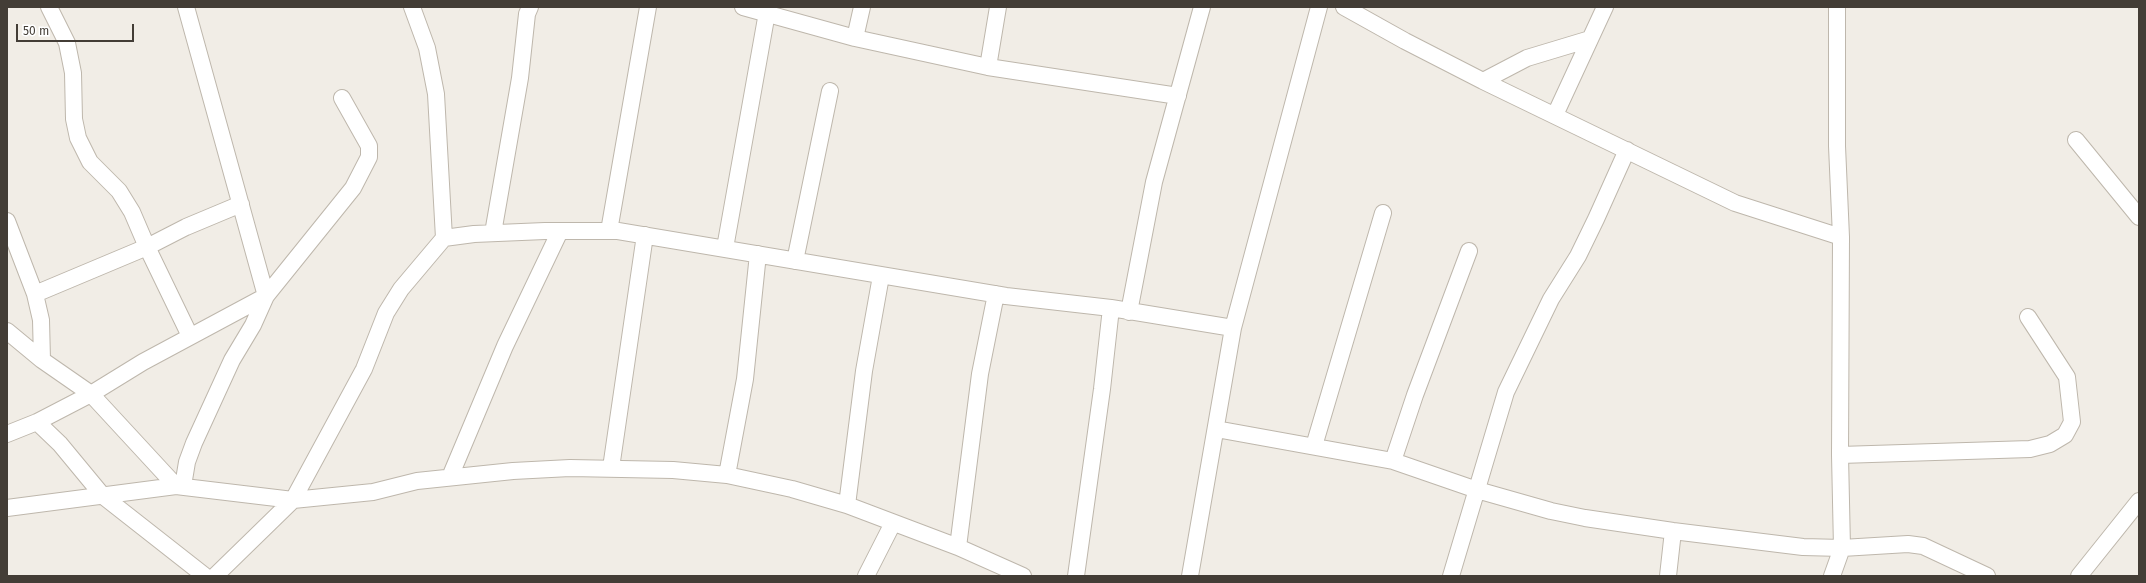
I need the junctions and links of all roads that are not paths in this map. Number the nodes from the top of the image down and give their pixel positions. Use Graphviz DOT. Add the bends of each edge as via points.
graph roads {
  1 [pos="49,7"];
  2 [pos="186,7"];
  3 [pos="412,7"];
  4 [pos="648,7"];
  5 [pos="743,7"];
  6 [pos="862,7"];
  7 [pos="998,7"];
  8 [pos="1202,7"];
  9 [pos="1319,7"];
  10 [pos="1344,7"];
  11 [pos="1605,7"];
  12 [pos="1837,7"];
  13 [pos="527,9"];
  14 [pos="767,11"];
  15 [pos="855,38"];
  16 [pos="1590,39"];
  17 [pos="988,67"];
  18 [pos="1483,81"];
  19 [pos="830,92"];
  20 [pos="1178,96"];
  21 [pos="342,98"];
  22 [pos="1555,115"];
  23 [pos="2076,140"];
  24 [pos="1627,150"];
  25 [pos="241,204"];
  26 [pos="1383,213"];
  27 [pos="2139,217"];
  28 [pos="7,221"];
  29 [pos="560,231"];
  30 [pos="609,231"];
  31 [pos="493,233"];
  32 [pos="645,235"];
  33 [pos="1841,237"];
  34 [pos="444,238"];
  35 [pos="147,247"];
  36 [pos="725,248"];
  37 [pos="1470,251"];
  38 [pos="758,254"];
  39 [pos="795,261"];
  40 [pos="881,276"];
  41 [pos="35,294"];
  42 [pos="996,294"];
  43 [pos="266,296"];
  44 [pos="1111,308"];
  45 [pos="1129,312"];
  46 [pos="2028,316"];
  47 [pos="1233,328"];
  48 [pos="7,331"];
  49 [pos="190,336"];
  50 [pos="42,360"];
  51 [pos="91,394"];
  52 [pos="37,422"];
  53 [pos="1216,429"];
  54 [pos="7,434"];
  55 [pos="1314,446"];
  56 [pos="1840,455"];
  57 [pos="1393,461"];
  58 [pos="611,468"];
  59 [pos="727,475"];
  60 [pos="450,477"];
  61 [pos="179,486"];
  62 [pos="1477,490"];
  63 [pos="103,496"];
  64 [pos="293,500"];
  65 [pos="2139,501"];
  66 [pos="847,505"];
  67 [pos="7,508"];
  68 [pos="893,523"];
  69 [pos="1673,531"];
  70 [pos="958,547"];
  71 [pos="1842,548"];
  72 [pos="1002,572"];
  73 [pos="206,576"];
  74 [pos="215,576"];
  75 [pos="866,576"];
  76 [pos="1023,576"];
  77 [pos="1076,576"];
  78 [pos="1190,576"];
  79 [pos="1451,576"];
  80 [pos="1668,576"];
  81 [pos="1832,576"];
  82 [pos="1987,576"];
  83 [pos="2079,576"];
  1 -- 35 [label="street" via="67,43 73,73 74,119 78,138 90,162 119,191 132,212"];
  2 -- 25 [label="street"];
  3 -- 34 [label="street" via="427,48 436,94"];
  4 -- 30 [label="street"];
  5 -- 14 [label="street"];
  6 -- 15 [label="street"];
  7 -- 17 [label="street"];
  8 -- 20 [label="street"];
  9 -- 47 [label="street"];
  10 -- 18 [label="street"];
  11 -- 16 [label="street"];
  12 -- 33 [label="street" via="1837,146"];
  13 -- 31 [label="street" via="520,78"];
  14 -- 15 [label="street"];
  14 -- 36 [label="street"];
  15 -- 17 [label="street"];
  16 -- 18 [label="street" via="1527,58"];
  16 -- 22 [label="street"];
  17 -- 20 [label="street"];
  18 -- 22 [label="street"];
  19 -- 39 [label="street"];
  20 -- 45 [label="street" via="1154,182"];
  21 -- 43 [label="street" via="369,146 369,157 353,188"];
  22 -- 24 [label="street"];
  23 -- 27 [label="street"];
  24 -- 33 [label="street" via="1735,203"];
  24 -- 62 [label="street" via="1596,220 1578,256 1551,299 1506,392"];
  25 -- 35 [label="street"];
  25 -- 43 [label="street"];
  26 -- 55 [label="street"];
  28 -- 41 [label="street"];
  29 -- 30 [label="street"];
  29 -- 31 [label="street"];
  29 -- 60 [label="street" via="498,360"];
  30 -- 32 [label="street"];
  31 -- 34 [label="street"];
  32 -- 36 [label="street"];
  32 -- 58 [label="street"];
  33 -- 56 [label="street"];
  34 -- 64 [label="street" via="401,289 386,314 364,369"];
  35 -- 41 [label="street"];
  35 -- 49 [label="street"];
  36 -- 38 [label="street"];
  37 -- 57 [label="street" via="1415,395"];
  38 -- 39 [label="street"];
  38 -- 59 [label="street" via="745,379"];
  39 -- 40 [label="street"];
  40 -- 42 [label="street"];
  40 -- 66 [label="street" via="864,371"];
  41 -- 50 [label="street" via="41,320"];
  42 -- 44 [label="street"];
  42 -- 70 [label="street" via="980,374"];
  43 -- 49 [label="street"];
  43 -- 61 [label="street" via="253,325 232,360 194,443"];
  44 -- 45 [label="street"];
  44 -- 77 [label="street"];
  45 -- 47 [label="street"];
  46 -- 56 [label="street" via="2067,377 2072,422 2065,435 2050,444 2030,449"];
  47 -- 53 [label="street"];
  48 -- 50 [label="street"];
  49 -- 51 [label="street"];
  50 -- 51 [label="street"];
  51 -- 52 [label="street"];
  51 -- 61 [label="street"];
  52 -- 54 [label="street"];
  52 -- 63 [label="street" via="60,444"];
  53 -- 55 [label="street"];
  53 -- 78 [label="street"];
  55 -- 57 [label="street"];
  56 -- 71 [label="street"];
  57 -- 62 [label="street"];
  58 -- 59 [label="street"];
  58 -- 60 [label="street" via="570,468"];
  59 -- 66 [label="street" via="792,489"];
  60 -- 64 [label="street" via="418,481 373,492"];
  61 -- 63 [label="street"];
  61 -- 64 [label="street"];
  62 -- 69 [label="street" via="1551,511"];
  62 -- 79 [label="street"];
  63 -- 67 [label="street"];
  63 -- 73 [label="street"];
  64 -- 74 [label="street"];
  65 -- 83 [label="street"];
  66 -- 68 [label="street"];
  68 -- 70 [label="street"];
  68 -- 75 [label="street"];
  69 -- 71 [label="street" via="1803,547"];
  69 -- 80 [label="street"];
  70 -- 72 [label="street"];
  71 -- 81 [label="street"];
  71 -- 82 [label="street" via="1908,544 1923,546"];
  72 -- 76 [label="street"];
}
